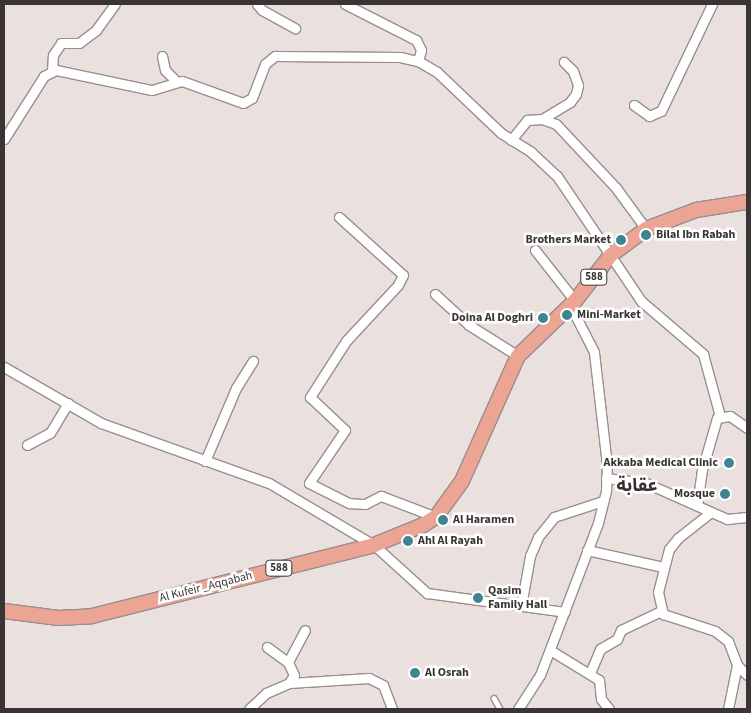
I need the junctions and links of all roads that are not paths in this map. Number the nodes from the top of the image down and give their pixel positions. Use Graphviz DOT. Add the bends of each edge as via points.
graph roads {
  1 [pos="115,4"];
  2 [pos="258,4"];
  3 [pos="346,4"];
  4 [pos="712,4"];
  5 [pos="295,28"];
  6 [pos="162,56"];
  7 [pos="418,61"];
  8 [pos="564,62"];
  9 [pos="52,72"];
  10 [pos="176,82"];
  11 [pos="634,105"];
  12 [pos="542,119"];
  13 [pos="4,139"];
  14 [pos="511,140"];
  15 [pos="747,202"];
  16 [pos="339,216"];
  17 [pos="646,229"];
  18 [pos="535,250"];
  19 [pos="611,255"];
  20 [pos="435,294"];
  21 [pos="573,303"];
  22 [pos="518,356"];
  23 [pos="253,361"];
  24 [pos="4,366"];
  25 [pos="68,403"];
  26 [pos="720,416"];
  27 [pos="747,428"];
  28 [pos="27,445"];
  29 [pos="205,461"];
  30 [pos="606,478"];
  31 [pos="603,501"];
  32 [pos="697,505"];
  33 [pos="711,512"];
  34 [pos="436,517"];
  35 [pos="746,517"];
  36 [pos="747,528"];
  37 [pos="374,545"];
  38 [pos="587,550"];
  39 [pos="663,567"];
  40 [pos="521,606"];
  41 [pos="4,611"];
  42 [pos="662,611"];
  43 [pos="564,612"];
  44 [pos="305,630"];
  45 [pos="267,647"];
  46 [pos="550,650"];
  47 [pos="288,662"];
  48 [pos="737,665"];
  49 [pos="590,673"];
  50 [pos="747,675"];
  51 [pos="289,683"];
  52 [pos="494,698"];
  53 [pos="249,709"];
  54 [pos="392,709"];
  55 [pos="500,709"];
  56 [pos="518,709"];
  57 [pos="609,709"];
  58 [pos="728,709"];
  1 -- 9 [label="street" via="96,30 80,43 61,43 53,55"];
  2 -- 5 [label="street" via="262,10"];
  3 -- 7 [label="street" via="416,40 421,50"];
  4 -- 11 [label="street" via="660,111 649,116"];
  6 -- 10 [label="street" via="165,70"];
  7 -- 10 [label="street" via="400,56 276,56 266,64 252,98 243,103 231,101 200,86"];
  7 -- 14 [label="street" via="437,72"];
  8 -- 12 [label="street" via="573,71 578,85 576,94 570,102"];
  9 -- 10 [label="street" via="65,70 152,90"];
  9 -- 13 [label="street" via="44,76"];
  12 -- 14 [label="street" via="527,120"];
  12 -- 17 [label="street" via="556,124 572,140 634,209"];
  14 -- 19 [label="street" via="531,152 557,176"];
  15 -- 17 [label="main road, 588" via="696,210"];
  16 -- 34 [label="street" via="403,275 398,285 346,341 310,397 345,430 310,483 349,503 365,504 381,496"];
  17 -- 19 [label="main road, 588"];
  18 -- 21 [label="street"];
  19 -- 21 [label="main road, 588"];
  19 -- 26 [label="street" via="641,301 703,354"];
  20 -- 22 [label="street" via="469,325"];
  21 -- 22 [label="main road, 588"];
  21 -- 30 [label="street" via="594,352"];
  22 -- 34 [label="main road, Al Kufeir _Aqqabah / 588" via="462,482"];
  23 -- 29 [label="street" via="236,388"];
  24 -- 25 [label="street"];
  25 -- 28 [label="street" via="50,432"];
  25 -- 29 [label="street" via="100,423"];
  26 -- 27 [label="street" via="730,416"];
  26 -- 32 [label="street" via="702,470"];
  29 -- 37 [label="street" via="268,483"];
  30 -- 31 [label="street"];
  30 -- 32 [label="street" via="640,481"];
  31 -- 38 [label="street"];
  31 -- 40 [label="street" via="554,517 538,537 530,556"];
  32 -- 33 [label="street"];
  33 -- 35 [label="street" via="727,519"];
  33 -- 39 [label="street" via="678,538"];
  34 -- 37 [label="main road, Al Kufeir _Aqqabah / 588"];
  35 -- 36 [label="street"];
  37 -- 40 [label="street" via="427,593"];
  37 -- 41 [label="main road, Al Kufeir _Aqqabah / 588" via="92,616 59,618"];
  38 -- 39 [label="street"];
  38 -- 43 [label="street"];
  39 -- 42 [label="street" via="658,592"];
  40 -- 43 [label="street"];
  42 -- 48 [label="street" via="667,616 720,633 728,641"];
  42 -- 49 [label="street" via="621,630 617,639 600,648"];
  43 -- 46 [label="street"];
  44 -- 47 [label="street"];
  45 -- 47 [label="street"];
  46 -- 49 [label="street"];
  46 -- 56 [label="street" via="540,675"];
  47 -- 51 [label="street" via="294,675"];
  48 -- 50 [label="street"];
  48 -- 58 [label="street"];
  49 -- 57 [label="street" via="599,680 601,699"];
  51 -- 53 [label="street" via="266,692"];
  51 -- 54 [label="street" via="374,678 383,685"];
  52 -- 55 [label="lane"];
}
